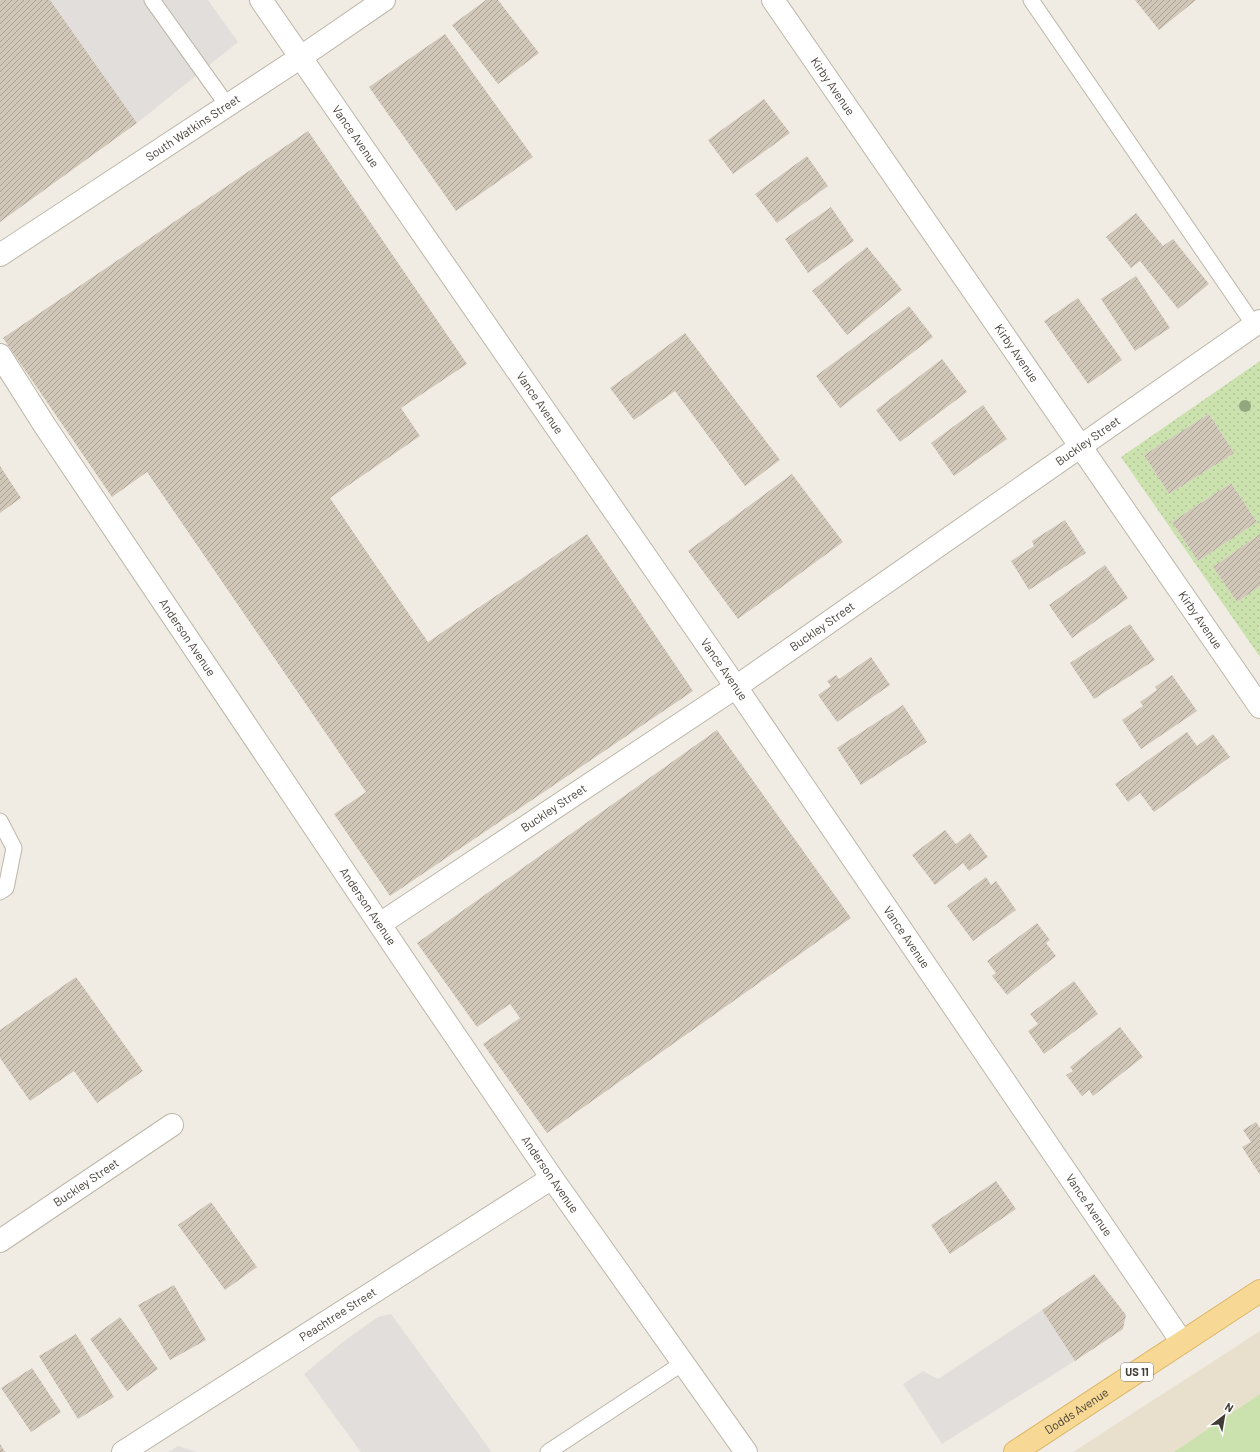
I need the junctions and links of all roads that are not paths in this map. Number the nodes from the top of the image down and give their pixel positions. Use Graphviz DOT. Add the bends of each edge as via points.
graph roads {
  1 [pos="152,0"];
  2 [pos="261,0"];
  3 [pos="384,0"];
  4 [pos="773,0"];
  5 [pos="1031,0"];
  6 [pos="301,57"];
  7 [pos="227,105"];
  8 [pos="0,255"];
  9 [pos="1257,323"];
  10 [pos="0,355"];
  11 [pos="1080,447"];
  12 [pos="736,687"];
  13 [pos="1260,707"];
  14 [pos="0,822"];
  15 [pos="0,892"];
  16 [pos="380,924"];
  17 [pos="172,1125"];
  18 [pos="552,1178"];
  19 [pos="0,1241"];
  20 [pos="1260,1291"];
  21 [pos="1182,1342"];
  22 [pos="683,1363"];
  23 [pos="123,1452"];
  24 [pos="548,1452"];
  25 [pos="746,1452"];
  26 [pos="1015,1452"];
  1 -- 7 [label="lane"];
  2 -- 6 [label="street, Vance Avenue"];
  3 -- 6 [label="street, South Watkins Street"];
  4 -- 11 [label="street, Kirby Avenue"];
  5 -- 9 [label="lane"];
  6 -- 7 [label="street, South Watkins Street"];
  6 -- 12 [label="street, Vance Avenue"];
  7 -- 8 [label="street, South Watkins Street"];
  9 -- 11 [label="street, Buckley Street"];
  10 -- 16 [label="street, Anderson Avenue" via="45,426"];
  11 -- 12 [label="street, Buckley Street"];
  11 -- 13 [label="street, Kirby Avenue"];
  12 -- 16 [label="street, Buckley Street"];
  12 -- 21 [label="street, Vance Avenue"];
  14 -- 15 [label="lane" via="14,848 6,888"];
  16 -- 18 [label="street, Anderson Avenue"];
  17 -- 19 [label="street, Buckley Street"];
  18 -- 22 [label="street, Anderson Avenue"];
  18 -- 23 [label="street, Peachtree Street"];
  20 -- 21 [label="main road, Dodds Avenue / US 11"];
  21 -- 26 [label="main road, Dodds Avenue / US 11"];
  22 -- 24 [label="lane"];
  22 -- 25 [label="street, Anderson Avenue"];
}
